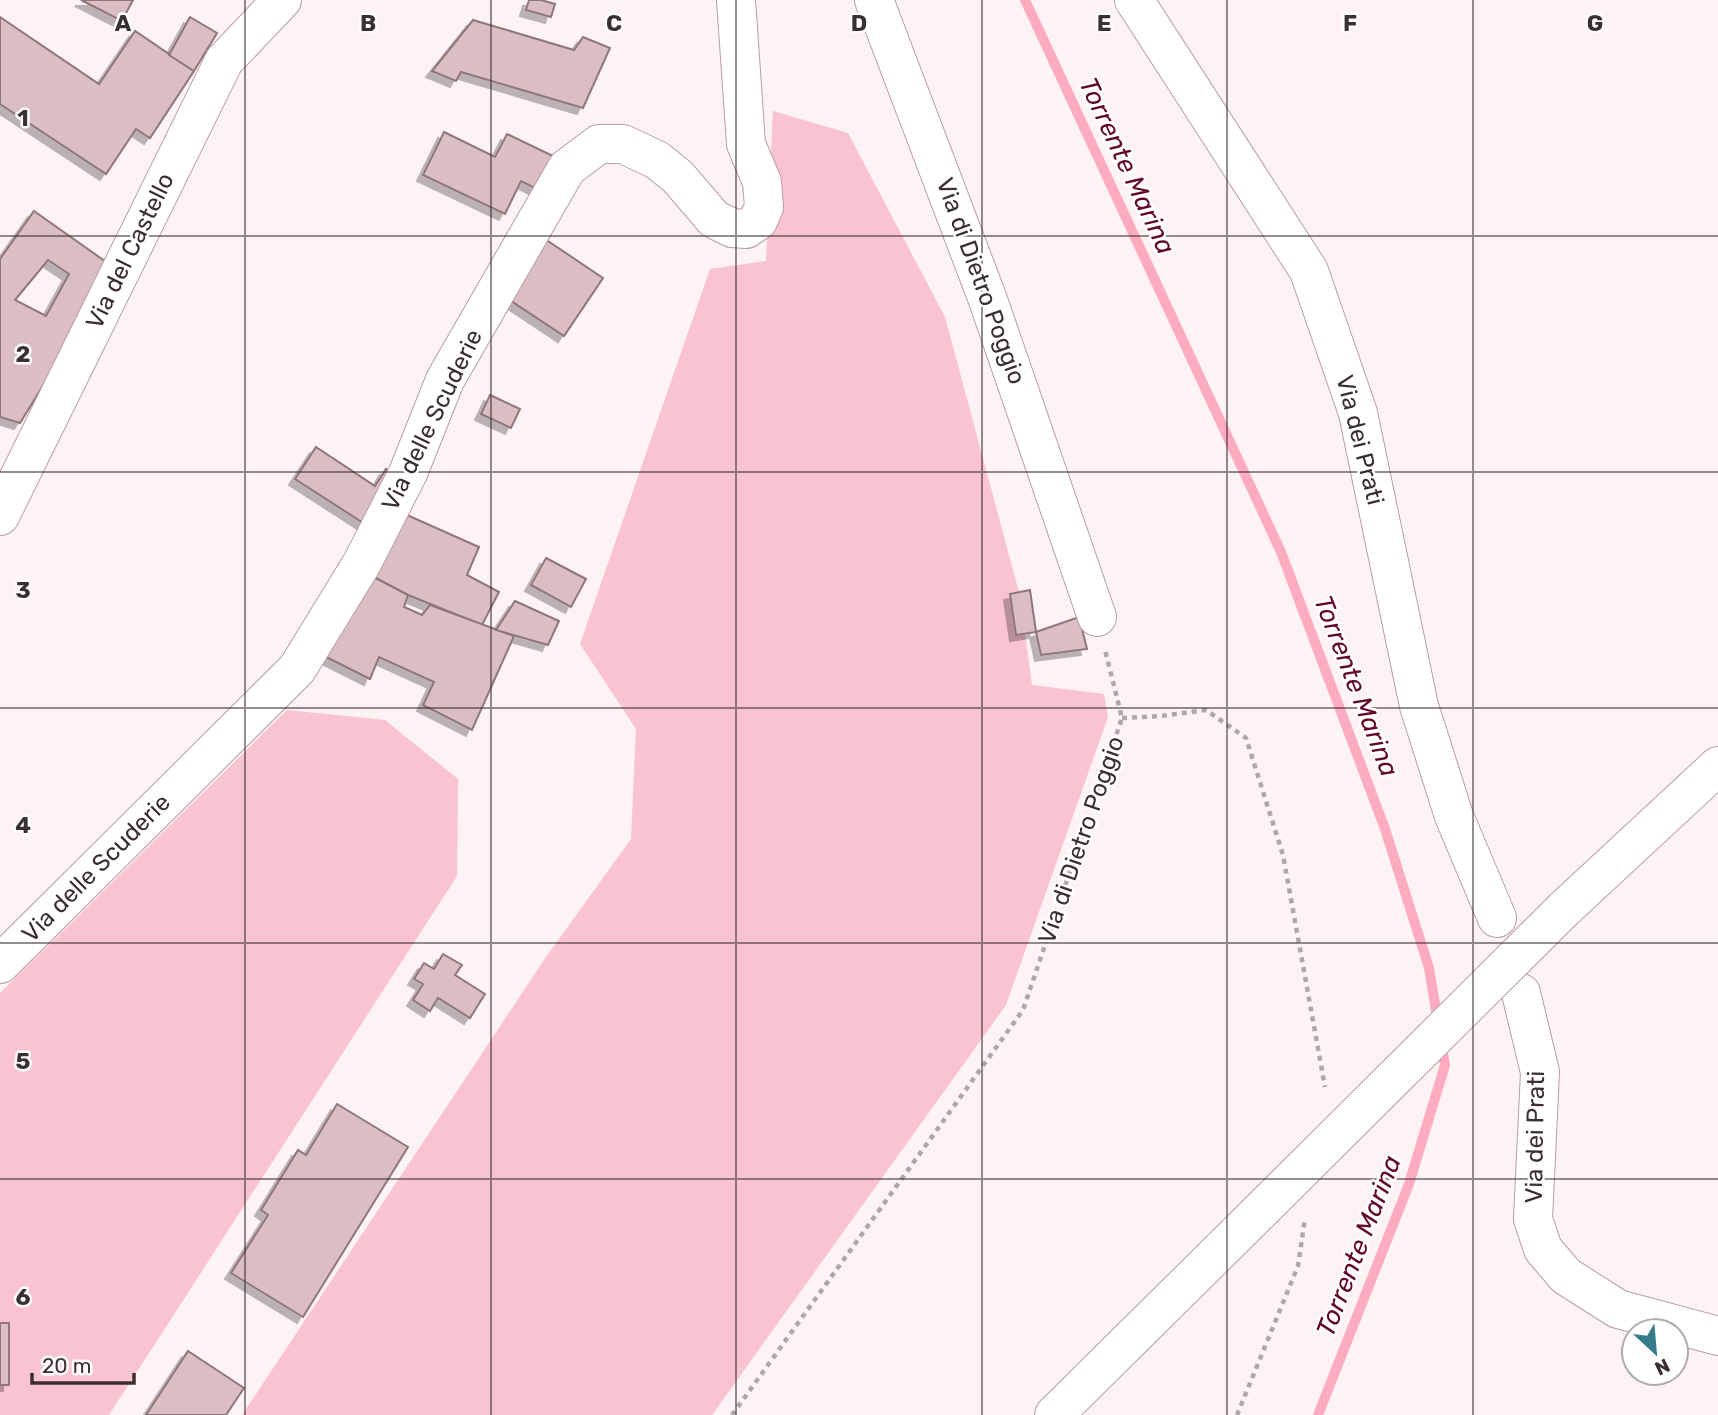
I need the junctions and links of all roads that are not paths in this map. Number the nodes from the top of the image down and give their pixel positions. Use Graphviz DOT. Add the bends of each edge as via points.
graph roads {
  1 [pos="282,0"];
  2 [pos="736,0"];
  3 [pos="874,0"];
  4 [pos="1134,0"];
  5 [pos="0,516"];
  6 [pos="1097,618"];
  7 [pos="1718,766"];
  8 [pos="1497,918"];
  9 [pos="0,964"];
  10 [pos="1521,993"];
  11 [pos="1718,1336"];
  12 [pos="1054,1415"];
  1 -- 5 [label="street, Via del Castello" via="224,61"];
  2 -- 9 [label="street, Via delle Scuderie" via="746,144 762,181 764,207 758,221 746,229 714,219 678,177 657,160 623,144 599,144 567,168 445,380 408,473 362,564 297,669"];
  3 -- 6 [label="street, Via di Dietro Poggio" via="988,300"];
  4 -- 8 [label="street, Via dei Prati" via="1309,271 1358,413 1419,706 1454,816"];
  7 -- 12 [label="street, bridge" via="1564,909"];
  10 -- 11 [label="street, Via dei Prati" via="1540,1072 1533,1219 1543,1249 1566,1276 1618,1309"];
}
